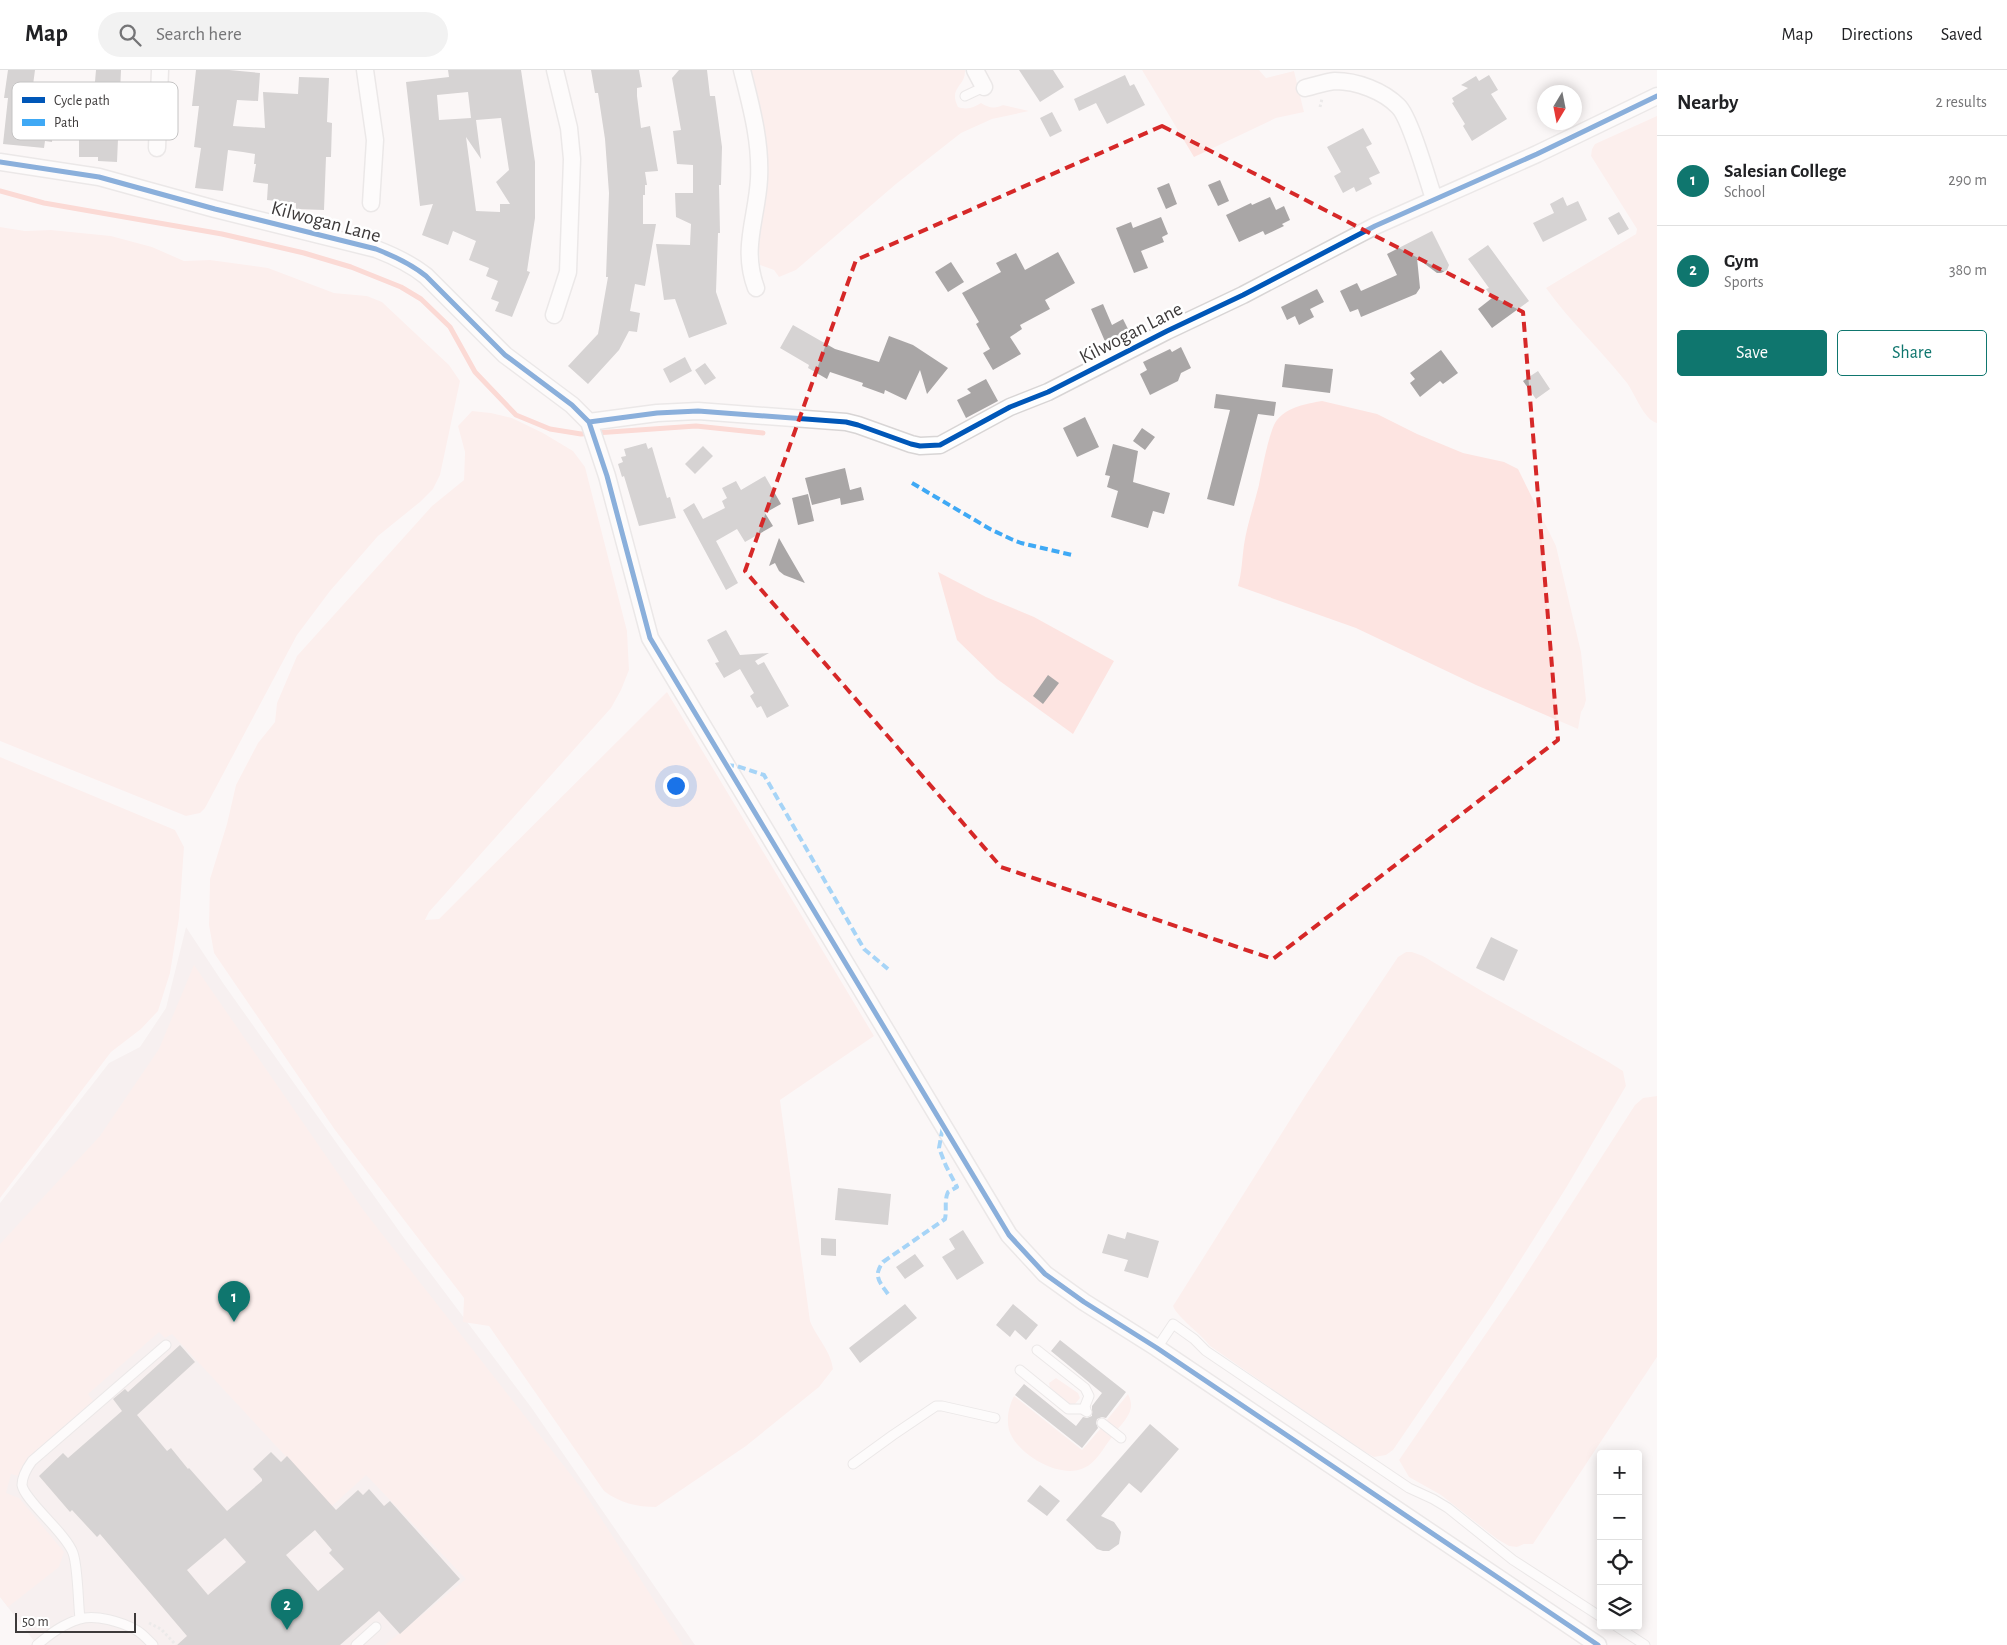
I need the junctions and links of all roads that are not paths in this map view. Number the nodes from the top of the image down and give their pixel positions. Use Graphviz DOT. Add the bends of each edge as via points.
graph roads {
  1 [pos="365,70"];
  2 [pos="555,70"];
  3 [pos="742,70"];
  4 [pos="975,70"];
  5 [pos="984,87"];
  6 [pos="1305,88"];
  7 [pos="965,96"];
  8 [pos="1657,96"];
  9 [pos="157,140"];
  10 [pos="157,148"];
  11 [pos="0,162"];
  12 [pos="1434,199"];
  13 [pos="371,204"];
  14 [pos="756,288"];
  15 [pos="554,315"];
  16 [pos="590,425"];
  17 [pos="166,1345"];
  18 [pos="1157,1348"];
  19 [pos="1037,1350"];
  20 [pos="1020,1370"];
  21 [pos="995,1418"];
  22 [pos="1102,1423"];
  23 [pos="1121,1438"];
  24 [pos="853,1464"];
  25 [pos="1597,1613"];
  26 [pos="80,1619"];
  27 [pos="376,1627"];
  28 [pos="1622,1630"];
  29 [pos="37,1645"];
  30 [pos="153,1645"];
  31 [pos="356,1645"];
  32 [pos="1598,1645"];
  33 [pos="1645,1645"];
  1 -- 13 [label="street" via="375,140"];
  2 -- 15 [label="street" via="569,128 572,159 568,272"];
  3 -- 14 [label="street" via="758,138 759,179 748,257"];
  4 -- 5 [label="street"];
  5 -- 7 [label="lane"];
  6 -- 12 [label="street" via="1335,81 1359,84 1379,92 1399,106"];
  8 -- 12 [label="street, Kilwogan Lane"];
  9 -- 10 [label="street"];
  11 -- 16 [label="street, Kilwogan Lane" via="99,177 376,248 414,266 506,355 572,405"];
  12 -- 16 [label="street, Kilwogan Lane" via="1048,392 1010,407 940,445 911,444 846,422 698,411 657,413"];
  16 -- 18 [label="street" via="607,476 650,638 1009,1235 1044,1274"];
  17 -- 26 [label="lane" via="32,1461 25,1472 22,1484 26,1495 70,1545"];
  18 -- 25 [label="lane" via="1173,1324 1206,1351 1409,1488 1448,1508 1513,1560"];
  18 -- 32 [label="street"];
  19 -- 20 [label="lane" via="1085,1388 1089,1396 1086,1411 1068,1409"];
  21 -- 24 [label="lane" via="936,1406"];
  22 -- 23 [label="lane"];
  26 -- 29 [label="lane" via="56,1629"];
  26 -- 30 [label="lane" via="88,1617 120,1623 137,1630"];
  27 -- 31 [label="lane"];
  28 -- 33 [label="lane"];
}
